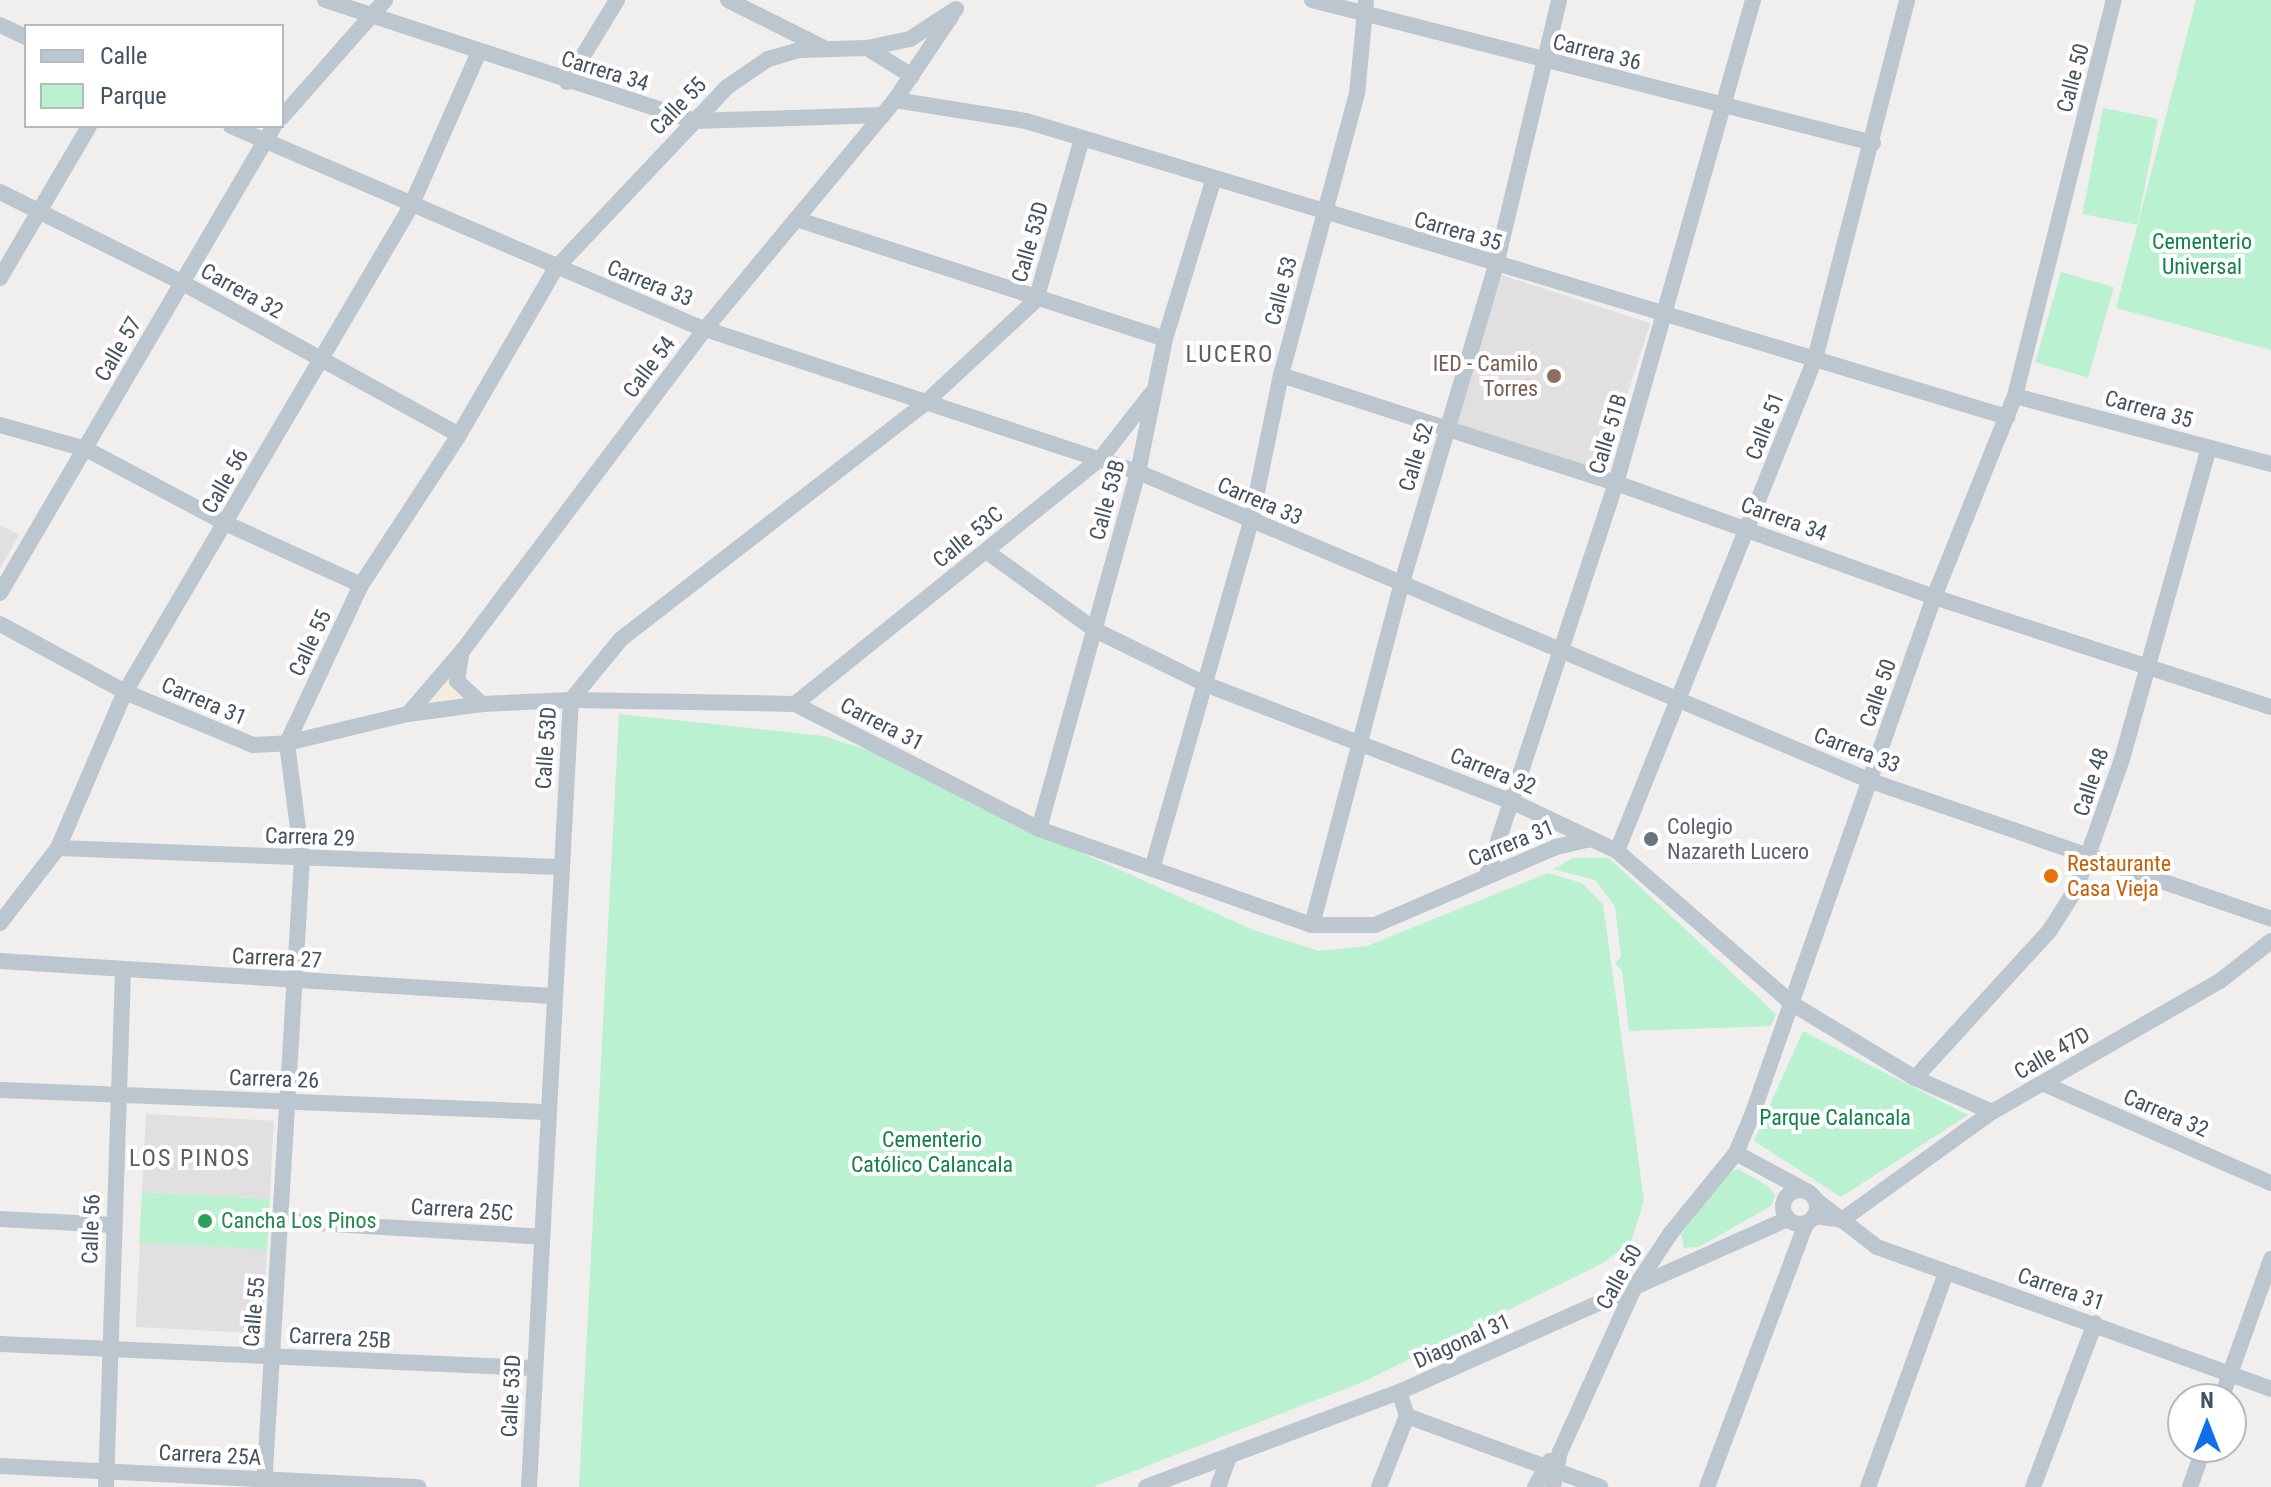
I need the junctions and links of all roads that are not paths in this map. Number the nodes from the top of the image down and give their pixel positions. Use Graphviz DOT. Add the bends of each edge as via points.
graph roads {
  1 [pos="325,0"];
  2 [pos="385,0"];
  3 [pos="617,0"];
  4 [pos="728,0"];
  5 [pos="1312,0"];
  6 [pos="1559,0"];
  7 [pos="1753,0"];
  8 [pos="1907,0"];
  9 [pos="2114,0"];
  10 [pos="959,4"];
  11 [pos="1366,7"];
  12 [pos="373,19"];
  13 [pos="0,25"];
  14 [pos="24,36"];
  15 [pos="824,48"];
  16 [pos="867,48"];
  17 [pos="478,54"];
  18 [pos="1545,61"];
  19 [pos="912,76"];
  20 [pos="567,82"];
  21 [pos="895,100"];
  22 [pos="1726,107"];
  23 [pos="284,115"];
  24 [pos="883,115"];
  25 [pos="695,121"];
  26 [pos="88,128"];
  27 [pos="236,128"];
  28 [pos="272,128"];
  29 [pos="1082,138"];
  30 [pos="262,139"];
  31 [pos="1873,143"];
  32 [pos="1213,181"];
  33 [pos="0,192"];
  34 [pos="411,206"];
  35 [pos="37,210"];
  36 [pos="1324,214"];
  37 [pos="796,219"];
  38 [pos="1496,265"];
  39 [pos="556,268"];
  40 [pos="0,278"];
  41 [pos="181,282"];
  42 [pos="1036,300"];
  43 [pos="1666,316"];
  44 [pos="705,329"];
  45 [pos="1165,339"];
  46 [pos="1815,359"];
  47 [pos="320,360"];
  48 [pos="1281,375"];
  49 [pos="1155,390"];
  50 [pos="2015,396"];
  51 [pos="924,404"];
  52 [pos="2007,417"];
  53 [pos="0,425"];
  54 [pos="1447,430"];
  55 [pos="459,435"];
  56 [pos="2209,448"];
  57 [pos="86,449"];
  58 [pos="1101,458"];
  59 [pos="2271,464"];
  60 [pos="1138,472"];
  61 [pos="1616,483"];
  62 [pos="1251,521"];
  63 [pos="225,523"];
  64 [pos="1749,529"];
  65 [pos="986,551"];
  66 [pos="361,585"];
  67 [pos="1401,586"];
  68 [pos="0,593"];
  69 [pos="1934,597"];
  70 [pos="0,624"];
  71 [pos="1095,630"];
  72 [pos="463,650"];
  73 [pos="1565,652"];
  74 [pos="2148,669"];
  75 [pos="1205,684"];
  76 [pos="125,692"];
  77 [pos="571,700"];
  78 [pos="1679,702"];
  79 [pos="482,704"];
  80 [pos="795,704"];
  81 [pos="2271,707"];
  82 [pos="408,714"];
  83 [pos="1360,742"];
  84 [pos="287,743"];
  85 [pos="1871,781"];
  86 [pos="1513,802"];
  87 [pos="1039,829"];
  88 [pos="1590,839"];
  89 [pos="58,848"];
  90 [pos="1617,851"];
  91 [pos="2090,854"];
  92 [pos="302,859"];
  93 [pos="560,867"];
  94 [pos="1152,869"];
  95 [pos="1487,875"];
  96 [pos="2271,919"];
  97 [pos="0,923"];
  98 [pos="1312,925"];
  99 [pos="2271,941"];
  100 [pos="0,961"];
  101 [pos="123,972"];
  102 [pos="297,982"];
  103 [pos="552,996"];
  104 [pos="1791,1003"];
  105 [pos="1915,1078"];
  106 [pos="2044,1084"];
  107 [pos="0,1090"];
  108 [pos="116,1095"];
  109 [pos="289,1102"];
  110 [pos="545,1112"];
  111 [pos="1992,1112"];
  112 [pos="1736,1153"];
  113 [pos="2271,1183"];
  114 [pos="1799,1210"];
  115 [pos="1838,1216"];
  116 [pos="0,1219"];
  117 [pos="284,1221"];
  118 [pos="113,1225"];
  119 [pos="1670,1234"];
  120 [pos="542,1237"];
  121 [pos="2271,1259"];
  122 [pos="1684,1263"];
  123 [pos="1946,1273"];
  124 [pos="1633,1290"];
  125 [pos="2095,1323"];
  126 [pos="0,1344"];
  127 [pos="109,1349"];
  128 [pos="273,1356"];
  129 [pos="534,1368"];
  130 [pos="2230,1373"];
  131 [pos="2227,1383"];
  132 [pos="2271,1389"];
  133 [pos="1399,1392"];
  134 [pos="1407,1416"];
  135 [pos="1228,1459"];
  136 [pos="2198,1463"];
  137 [pos="0,1466"];
  138 [pos="1552,1475"];
  139 [pos="106,1479"];
  140 [pos="264,1483"];
  141 [pos="418,1487"];
  142 [pos="529,1487"];
  143 [pos="1146,1487"];
  144 [pos="1218,1487"];
  145 [pos="1379,1487"];
  146 [pos="1535,1487"];
  147 [pos="1600,1487"];
  148 [pos="1707,1487"];
  149 [pos="1868,1487"];
  150 [pos="2033,1487"];
  151 [pos="2190,1487"];
  1 -- 12 [label="street, Carrera 34"];
  2 -- 12 [label="street"];
  3 -- 20 [label="street"];
  4 -- 15 [label="street"];
  5 -- 11 [label="street, Carrera 36"];
  6 -- 18 [label="street, Calle 52"];
  7 -- 22 [label="street, Calle 51B"];
  8 -- 31 [label="street, Calle 51"];
  9 -- 50 [label="street, Calle 50"];
  10 -- 16 [label="street, Calle 55" via="910,39"];
  10 -- 19 [label="street, Calle 54"];
  11 -- 18 [label="street, Carrera 36"];
  11 -- 36 [label="street, Calle 53" via="1357,94"];
  12 -- 17 [label="street, Carrera 34"];
  12 -- 23 [label="street"];
  13 -- 14 [label="street"];
  15 -- 16 [label="street, Calle 55"];
  15 -- 25 [label="street, Calle 55" via="768,59 727,87"];
  16 -- 19 [label="street"];
  17 -- 20 [label="street, Carrera 34"];
  17 -- 34 [label="street, Calle 56"];
  18 -- 22 [label="street, Carrera 36"];
  18 -- 38 [label="street, Calle 52"];
  19 -- 21 [label="street, Calle 54"];
  20 -- 25 [label="street, Carrera 34"];
  21 -- 24 [label="street, Calle 54"];
  21 -- 29 [label="street, Carrera 35" via="968,108"];
  22 -- 31 [label="street, Carrera 36"];
  22 -- 43 [label="street, Calle 51B"];
  24 -- 25 [label="street, Carrera 34"];
  24 -- 37 [label="street, Calle 54"];
  25 -- 39 [label="street, Calle 55"];
  26 -- 35 [label="street"];
  27 -- 30 [label="street, Carrera 33"];
  28 -- 30 [label="street, Calle 57"];
  29 -- 32 [label="street, Carrera 35"];
  29 -- 42 [label="street, Calle 53D"];
  30 -- 34 [label="street, Carrera 33"];
  30 -- 41 [label="street, Calle 57"];
  31 -- 46 [label="street, Calle 51"];
  32 -- 36 [label="street, Carrera 35"];
  32 -- 45 [label="street, Calle 53B"];
  33 -- 35 [label="street, Carrera 32"];
  34 -- 39 [label="street, Carrera 33"];
  34 -- 47 [label="street, Calle 56"];
  35 -- 40 [label="street"];
  35 -- 41 [label="street, Carrera 32"];
  36 -- 38 [label="street, Carrera 35"];
  36 -- 48 [label="street, Calle 53"];
  37 -- 42 [label="street"];
  37 -- 44 [label="street, Calle 54"];
  38 -- 43 [label="street, Carrera 35"];
  38 -- 54 [label="street, Calle 52"];
  39 -- 44 [label="street, Carrera 33"];
  39 -- 55 [label="street, Calle 55"];
  41 -- 47 [label="street, Carrera 32"];
  41 -- 57 [label="street, Calle 57"];
  42 -- 45 [label="street"];
  42 -- 51 [label="street, Calle 53D"];
  43 -- 46 [label="street, Carrera 35"];
  43 -- 61 [label="street, Calle 51B"];
  44 -- 51 [label="street, Carrera 33"];
  44 -- 72 [label="street, Calle 54"];
  45 -- 49 [label="street, Calle 53B"];
  46 -- 52 [label="street, Carrera 35"];
  46 -- 64 [label="street, Calle 51"];
  47 -- 55 [label="street, Carrera 32"];
  47 -- 63 [label="street, Calle 56"];
  48 -- 54 [label="street, Carrera 34"];
  48 -- 62 [label="street, Calle 53"];
  49 -- 58 [label="street, Calle 53C"];
  49 -- 60 [label="street, Calle 53B"];
  50 -- 52 [label="street, Calle 50"];
  50 -- 56 [label="street, Carrera 35"];
  51 -- 58 [label="street, Carrera 33"];
  51 -- 77 [label="street, Calle 53D" via="621,639"];
  52 -- 69 [label="street, Calle 50"];
  53 -- 57 [label="street"];
  54 -- 61 [label="street, Carrera 34"];
  54 -- 67 [label="street, Calle 52"];
  55 -- 66 [label="street, Calle 55"];
  56 -- 59 [label="street, Carrera 35"];
  56 -- 74 [label="street, Calle 48"];
  57 -- 63 [label="street"];
  57 -- 68 [label="street, Calle 57"];
  58 -- 60 [label="street, Carrera 33"];
  58 -- 65 [label="street, Calle 53C"];
  60 -- 62 [label="street, Carrera 33"];
  60 -- 71 [label="street, Calle 53B"];
  61 -- 64 [label="street, Carrera 34"];
  61 -- 73 [label="street, Calle 51B"];
  62 -- 67 [label="street, Carrera 33"];
  62 -- 75 [label="street, Calle 53"];
  63 -- 66 [label="street"];
  63 -- 76 [label="street, Calle 56"];
  64 -- 69 [label="street, Carrera 34"];
  64 -- 78 [label="street, Calle 51"];
  65 -- 71 [label="street, Carrera 32"];
  65 -- 80 [label="street, Calle 53C"];
  66 -- 84 [label="street, Calle 55"];
  67 -- 73 [label="street, Carrera 33"];
  67 -- 83 [label="street, Calle 52"];
  69 -- 74 [label="street, Carrera 34"];
  69 -- 85 [label="street, Calle 50"];
  70 -- 76 [label="street, Carrera 31"];
  71 -- 75 [label="street, Carrera 32"];
  71 -- 87 [label="street, Calle 53B"];
  72 -- 79 [label="street" via="457,681"];
  72 -- 82 [label="street, Calle 54"];
  73 -- 78 [label="street, Carrera 33"];
  73 -- 86 [label="street, Calle 51B"];
  74 -- 81 [label="street, Carrera 34"];
  74 -- 91 [label="street, Calle 48"];
  75 -- 83 [label="street, Carrera 32"];
  75 -- 94 [label="street, Calle 53"];
  76 -- 84 [label="street, Carrera 31" via="245,743"];
  76 -- 89 [label="street, Calle 56"];
  77 -- 79 [label="street, Carrera 31"];
  77 -- 80 [label="street, Carrera 31"];
  77 -- 93 [label="street, Calle 53D"];
  78 -- 85 [label="street, Carrera 33"];
  78 -- 90 [label="street, Calle 51"];
  79 -- 82 [label="street, Carrera 31"];
  80 -- 87 [label="street, Carrera 31"];
  82 -- 84 [label="street, Carrera 31"];
  83 -- 86 [label="street, Carrera 32"];
  83 -- 98 [label="street, Calle 52"];
  84 -- 92 [label="street, Calle 55"];
  85 -- 91 [label="street, Carrera 33"];
  85 -- 104 [label="street, Calle 50"];
  86 -- 88 [label="street, Carrera 32"];
  86 -- 95 [label="street, Calle 51B"];
  87 -- 94 [label="street, Carrera 31"];
  88 -- 90 [label="street, Carrera 32"];
  88 -- 95 [label="street, Carrera 31"];
  89 -- 92 [label="street, Carrera 29"];
  89 -- 97 [label="street, Calle 56"];
  90 -- 104 [label="street, Carrera 32"];
  91 -- 96 [label="street, Carrera 33"];
  91 -- 105 [label="street, Calle 48" via="2050,930"];
  92 -- 93 [label="street, Carrera 29"];
  92 -- 102 [label="street, Calle 55"];
  93 -- 103 [label="street, Calle 53D"];
  94 -- 98 [label="street, Carrera 31"];
  95 -- 98 [label="street, Carrera 31" via="1375,925"];
  99 -- 106 [label="street, Calle 47D" via="2220,981"];
  100 -- 101 [label="street, Carrera 27"];
  101 -- 102 [label="street, Carrera 27"];
  101 -- 108 [label="street, Calle 56"];
  102 -- 103 [label="street, Carrera 27"];
  102 -- 109 [label="street, Calle 55"];
  103 -- 110 [label="street, Calle 53D"];
  104 -- 105 [label="street, Carrera 32"];
  104 -- 112 [label="street, Calle 50"];
  105 -- 111 [label="street, Carrera 32"];
  106 -- 111 [label="street, Calle 47D"];
  106 -- 113 [label="street, Carrera 32"];
  107 -- 108 [label="street, Carrera 26"];
  108 -- 109 [label="street, Carrera 26"];
  108 -- 118 [label="street, Calle 56"];
  109 -- 110 [label="street, Carrera 26"];
  109 -- 117 [label="street, Calle 55"];
  110 -- 120 [label="street, Calle 53D"];
  111 -- 115 [label="street, Calle 47D" via="1859,1209"];
  112 -- 114 [label="street, Carrera 31" via="1775,1176"];
  112 -- 119 [label="street, Calle 50"];
  114 -- 115 [label="street, Carrera 31"];
  114 -- 122 [label="street, Diagonal 31"];
  114 -- 148 [label="street" via="1790,1265"];
  115 -- 123 [label="street, Carrera 31" via="1877,1247"];
  116 -- 118 [label="street"];
  117 -- 120 [label="street, Carrera 25C"];
  117 -- 128 [label="street, Calle 55"];
  118 -- 127 [label="street, Calle 56"];
  119 -- 122 [label="street" via="1672,1254"];
  119 -- 124 [label="street, Calle 50"];
  120 -- 129 [label="street, Calle 53D"];
  121 -- 130 [label="street"];
  122 -- 124 [label="street, Diagonal 31"];
  123 -- 125 [label="street, Carrera 31"];
  123 -- 149 [label="street"];
  124 -- 133 [label="street, Diagonal 31"];
  124 -- 138 [label="street, Calle 50"];
  125 -- 130 [label="street, Carrera 31"];
  125 -- 150 [label="street"];
  126 -- 127 [label="street, Carrera 25B"];
  127 -- 128 [label="street, Carrera 25B"];
  127 -- 139 [label="street, Calle 56"];
  128 -- 129 [label="street, Carrera 25B"];
  128 -- 140 [label="street, Calle 55"];
  129 -- 142 [label="street, Calle 53D"];
  130 -- 131 [label="street"];
  130 -- 132 [label="street, Carrera 31"];
  133 -- 134 [label="street"];
  133 -- 135 [label="street, Diagonal 31"];
  134 -- 138 [label="street"];
  134 -- 145 [label="street"];
  135 -- 143 [label="street, Diagonal 31"];
  135 -- 144 [label="street"];
  136 -- 151 [label="street"];
  137 -- 139 [label="street, Carrera 25A"];
  138 -- 146 [label="street, Calle 50"];
  138 -- 147 [label="street"];
  139 -- 140 [label="street, Carrera 25A"];
  140 -- 141 [label="street, Carrera 25A"];
}
